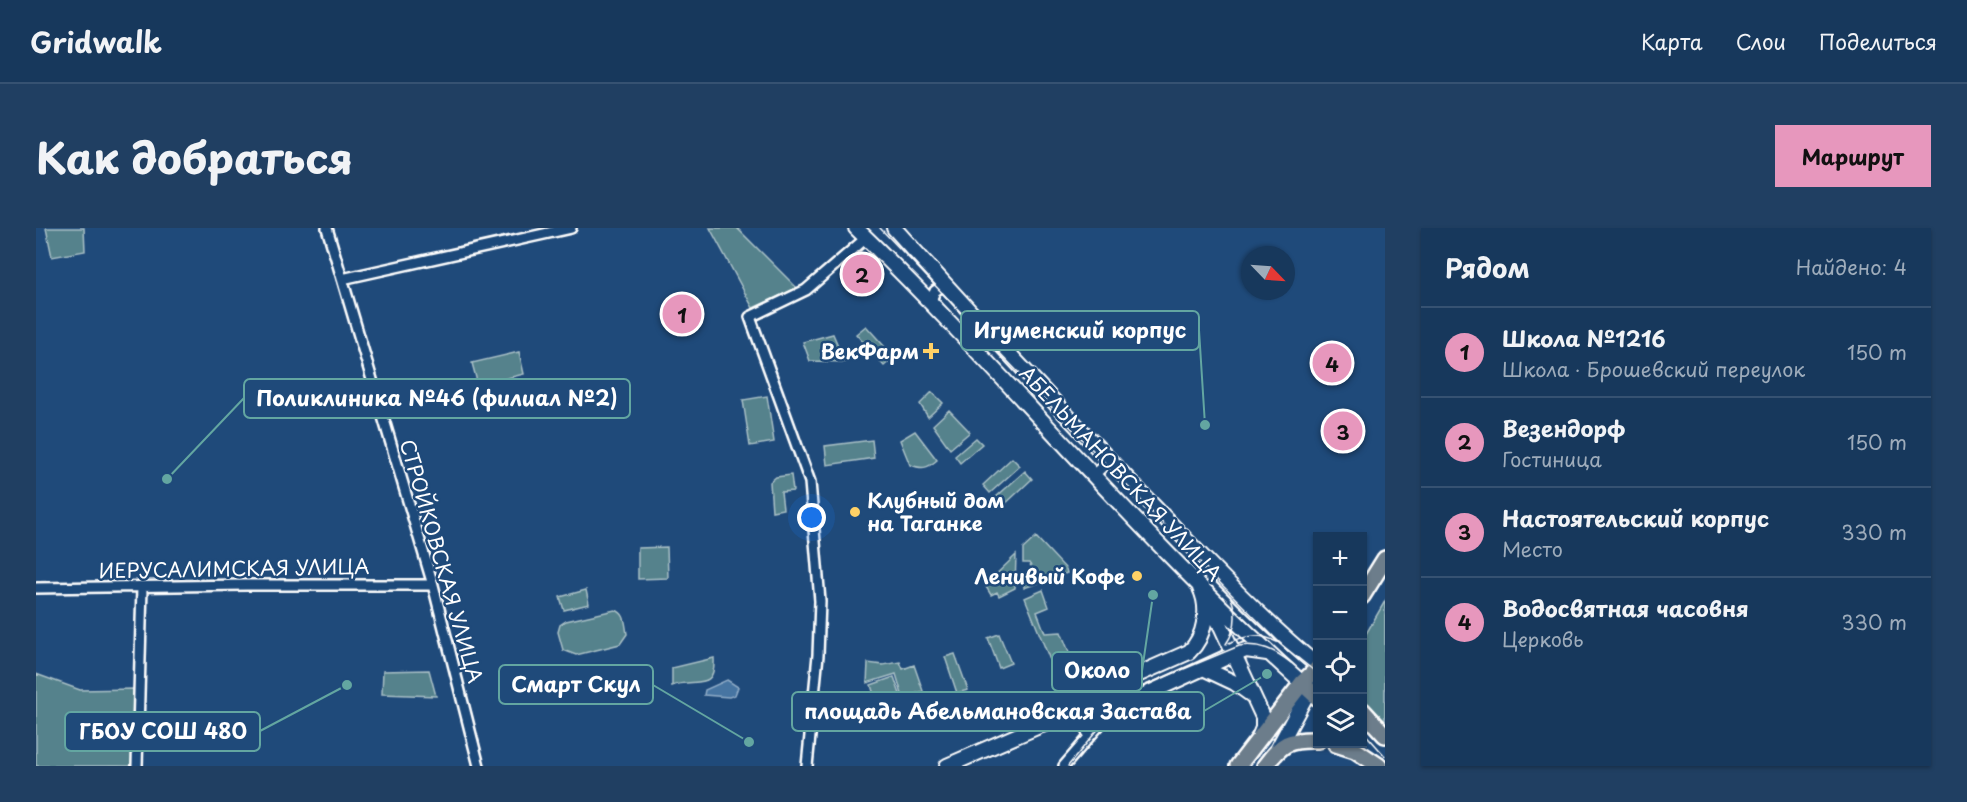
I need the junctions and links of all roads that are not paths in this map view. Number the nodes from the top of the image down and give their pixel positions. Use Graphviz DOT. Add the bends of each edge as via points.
graph roads {
  1 [pos="327,228"];
  2 [pos="571,228"];
  3 [pos="894,228"];
  4 [pos="861,233"];
  5 [pos="342,279"];
  6 [pos="951,290"];
  7 [pos="934,306"];
  8 [pos="1110,460"];
  9 [pos="1093,476"];
  10 [pos="1383,565"];
  11 [pos="433,585"];
  12 [pos="1199,586"];
  13 [pos="142,587"];
  14 [pos="36,588"];
  15 [pos="1367,589"];
  16 [pos="1234,654"];
  17 [pos="1269,654"];
  18 [pos="1313,664"];
  19 [pos="1203,668"];
  20 [pos="1310,691"];
  21 [pos="1253,696"];
  22 [pos="1137,698"];
  23 [pos="1095,705"];
  24 [pos="1367,715"];
  25 [pos="1069,716"];
  26 [pos="1100,724"];
  27 [pos="1039,726"];
  28 [pos="1086,735"];
  29 [pos="1260,735"];
  30 [pos="1385,735"];
  31 [pos="1313,740"];
  32 [pos="1080,745"];
  33 [pos="1278,748"];
  34 [pos="1349,748"];
  35 [pos="1363,748"];
  36 [pos="137,766"];
  37 [pos="479,766"];
  38 [pos="807,766"];
  39 [pos="947,766"];
  40 [pos="1064,766"];
  41 [pos="1238,766"];
  42 [pos="1265,766"];
  43 [pos="1379,766"];
  1 -- 5 [label="street, СТРОЙКОВСКАЯ УЛИЦА"];
  2 -- 5 [label="street"];
  3 -- 6 [label="main road, АБЕЛЬМАНОВСКАЯ УЛИЦА"];
  4 -- 7 [label="main road, АБЕЛЬМАНОВСКАЯ УЛИЦА"];
  4 -- 38 [label="street" via="806,290 750,317 810,482 820,601"];
  5 -- 11 [label="street, СТРОЙКОВСКАЯ УЛИЦА"];
  6 -- 7 [label="street" via="941,287 935,291"];
  6 -- 8 [label="main road, АБЕЛЬМАНОВСКАЯ УЛИЦА"];
  7 -- 9 [label="main road, АБЕЛЬМАНОВСКАЯ УЛИЦА"];
  8 -- 9 [label="street"];
  8 -- 18 [label="main road, АБЕЛЬМАНОВСКАЯ УЛИЦА"];
  9 -- 12 [label="main road, АБЕЛЬМАНОВСКАЯ УЛИЦА"];
  10 -- 15 [label="main road"];
  11 -- 13 [label="street, ИЕРУСАЛИМСКАЯ УЛИЦА"];
  11 -- 37 [label="street, СТРОЙКОВСКАЯ УЛИЦА"];
  12 -- 16 [label="main road"];
  12 -- 17 [label="main road, АБЕЛЬМАНОВСКАЯ УЛИЦА"];
  12 -- 23 [label="main road" via="1205,618 1193,649 1119,683"];
  13 -- 14 [label="street, ИЕРУСАЛИМСКАЯ УЛИЦА"];
  13 -- 36 [label="street"];
  16 -- 17 [label="main road" via="1254,650"];
  16 -- 19 [label="main road"];
  16 -- 21 [label="main road"];
  17 -- 20 [label="main road, АБЕЛЬМАНОВСКАЯ УЛИЦА"];
  19 -- 21 [label="main road"];
  19 -- 22 [label="main road"];
  20 -- 29 [label="main road"];
  20 -- 33 [label="main road"];
  21 -- 29 [label="main road" via="1263,717"];
  22 -- 23 [label="main road"];
  22 -- 26 [label="street" via="1109,714"];
  23 -- 25 [label="main road"];
  23 -- 26 [label="street"];
  23 -- 27 [label="main road"];
  23 -- 28 [label="street"];
  24 -- 30 [label="main road"];
  25 -- 27 [label="main road"];
  25 -- 28 [label="street" via="1080,720"];
  26 -- 32 [label="street"];
  27 -- 39 [label="main road"];
  28 -- 32 [label="street"];
  29 -- 41 [label="main road"];
  31 -- 33 [label="main road" via="1295,740"];
  32 -- 40 [label="street"];
  33 -- 42 [label="main road"];
  34 -- 43 [label="main road"];
  35 -- 43 [label="main road"];
}
